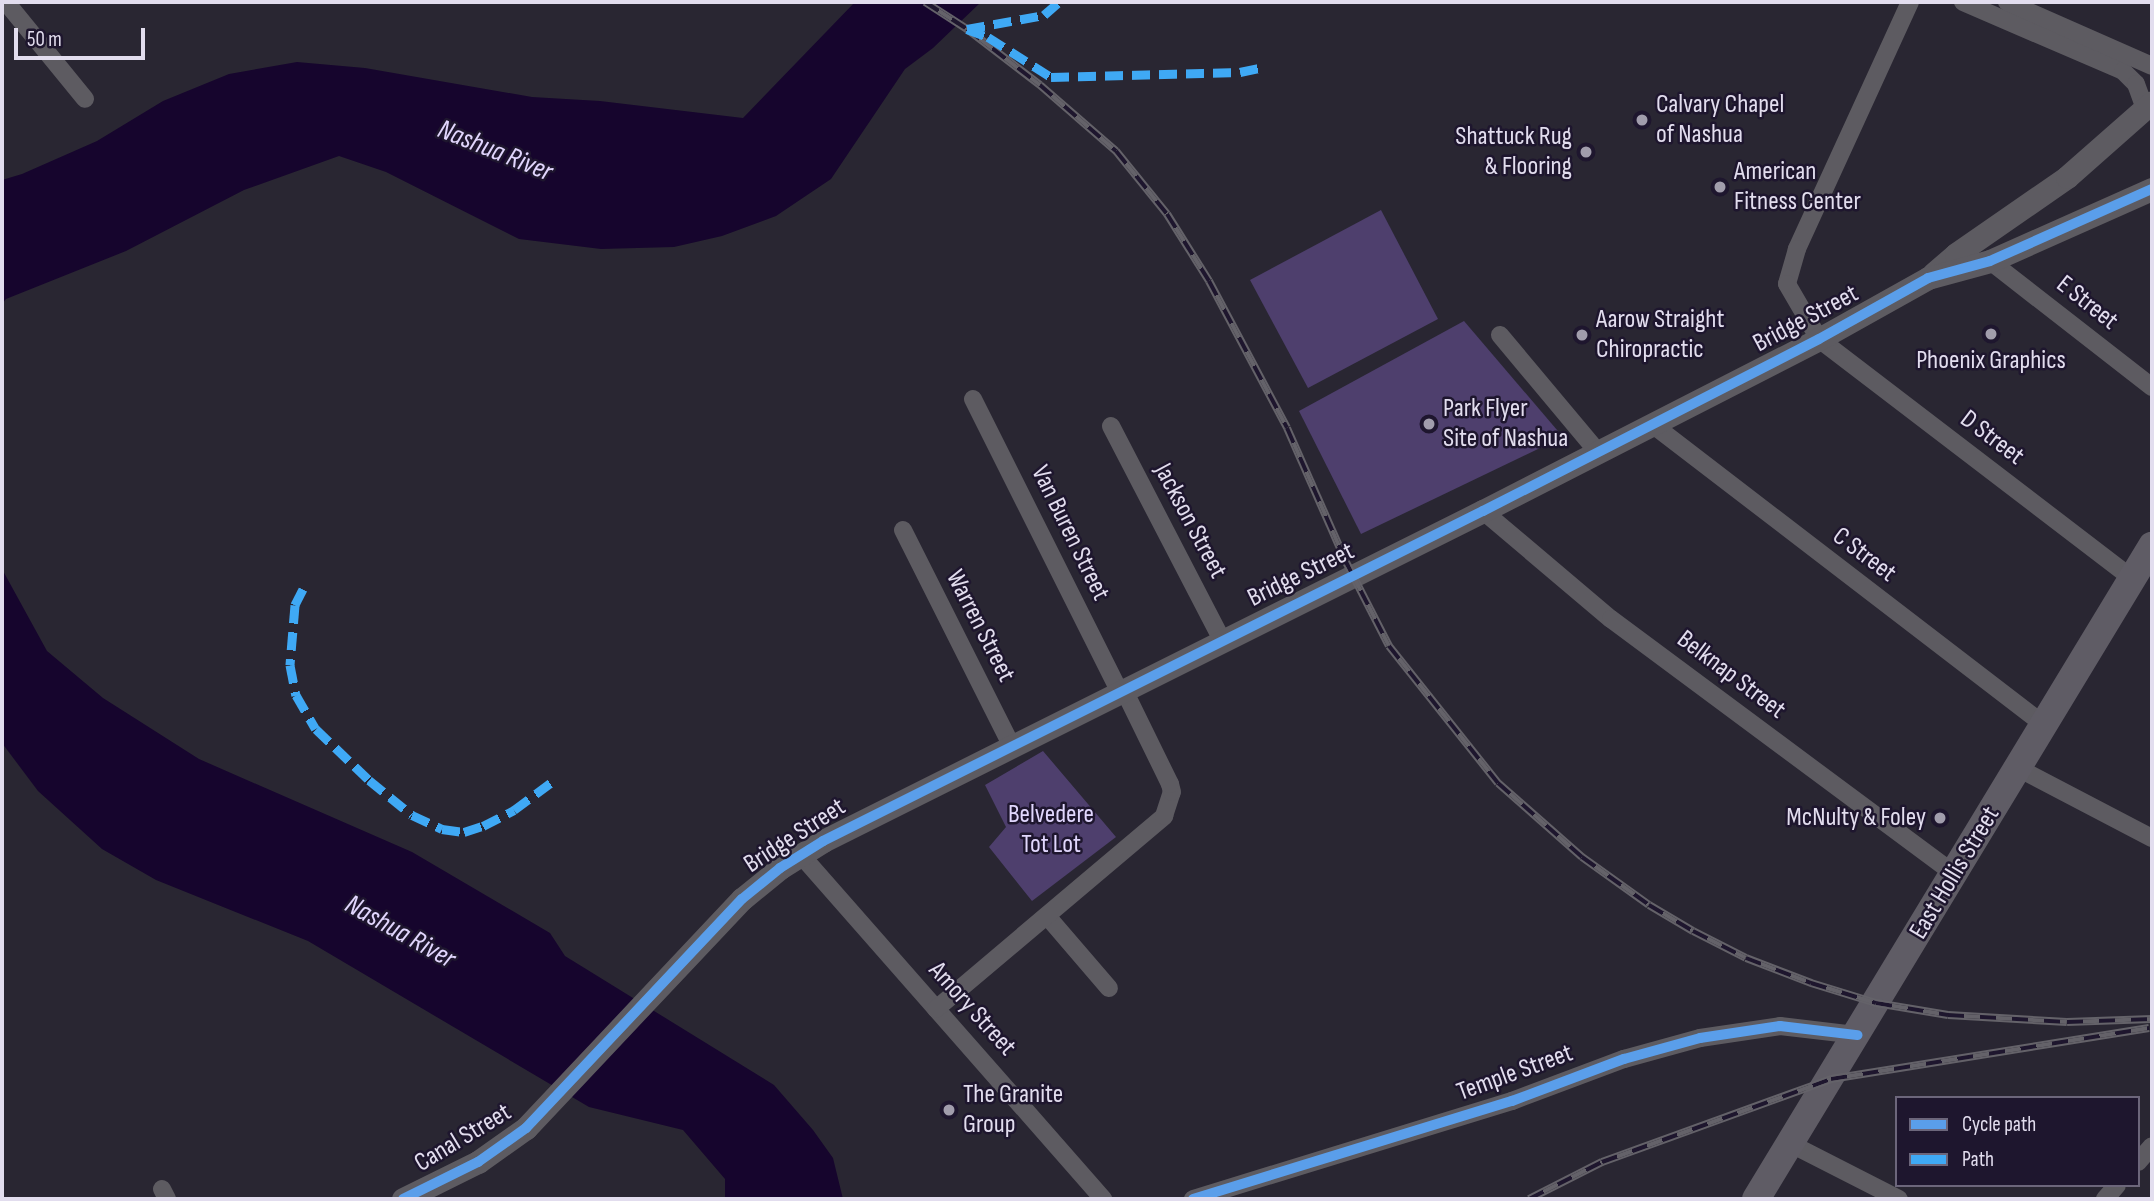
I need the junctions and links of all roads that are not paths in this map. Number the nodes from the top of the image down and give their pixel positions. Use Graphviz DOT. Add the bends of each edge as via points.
graph roads {
  1 [pos="6,2"];
  2 [pos="1910,2"];
  3 [pos="1963,2"];
  4 [pos="2007,2"];
  5 [pos="2152,66"];
  6 [pos="85,99"];
  7 [pos="2149,105"];
  8 [pos="2152,189"];
  9 [pos="1990,261"];
  10 [pos="1928,278"];
  11 [pos="1500,335"];
  12 [pos="1819,339"];
  13 [pos="2152,387"];
  14 [pos="974,399"];
  15 [pos="1652,424"];
  16 [pos="1111,426"];
  17 [pos="1598,452"];
  18 [pos="1482,512"];
  19 [pos="903,530"];
  20 [pos="2152,546"];
  21 [pos="2132,578"];
  22 [pos="1222,640"];
  23 [pos="1121,690"];
  24 [pos="2044,726"];
  25 [pos="1011,745"];
  26 [pos="2018,768"];
  27 [pos="2152,838"];
  28 [pos="801,855"];
  29 [pos="1954,874"];
  30 [pos="1047,916"];
  31 [pos="1109,988"];
  32 [pos="936,1009"];
  33 [pos="1857,1035"];
  34 [pos="545,1111"];
  35 [pos="1791,1144"];
  36 [pos="2152,1146"];
  37 [pos="2140,1160"];
  38 [pos="403,1199"];
  39 [pos="1103,1199"];
  40 [pos="1193,1199"];
  41 [pos="1756,1199"];
  42 [pos="1899,1199"];
  1 -- 6 [label="street"];
  2 -- 12 [label="street" via="1797,249 1787,284"];
  3 -- 7 [label="street" via="2123,71"];
  4 -- 5 [label="street"];
  7 -- 10 [label="street, Bridge Street" via="2067,177"];
  8 -- 9 [label="street, Bridge Street"];
  9 -- 10 [label="street, Bridge Street"];
  9 -- 13 [label="street, E Street"];
  10 -- 12 [label="street, Bridge Street"];
  11 -- 17 [label="street"];
  12 -- 15 [label="street, Bridge Street"];
  12 -- 21 [label="street, D Street"];
  14 -- 23 [label="street, Van Buren Street"];
  15 -- 17 [label="street, Bridge Street"];
  15 -- 24 [label="street, C Street"];
  16 -- 22 [label="street, Jackson Street"];
  17 -- 18 [label="street, Bridge Street"];
  18 -- 22 [label="street, Bridge Street"];
  18 -- 29 [label="street, Belknap Street" via="1611,618"];
  19 -- 25 [label="street, Warren Street"];
  20 -- 21 [label="main road, East Hollis Street"];
  21 -- 24 [label="main road, East Hollis Street"];
  22 -- 23 [label="street, Bridge Street"];
  23 -- 25 [label="street, Bridge Street"];
  23 -- 30 [label="street, Van Buren Street" via="1170,784 1170,800 1158,823"];
  24 -- 26 [label="main road, East Hollis Street"];
  25 -- 28 [label="street, Bridge Street"];
  26 -- 27 [label="street"];
  26 -- 29 [label="main road, East Hollis Street"];
  28 -- 32 [label="street, Amory Street"];
  28 -- 34 [label="street, Bridge Street" via="742,899"];
  29 -- 33 [label="main road, East Hollis Street"];
  30 -- 31 [label="street"];
  30 -- 32 [label="street"];
  32 -- 39 [label="street, Amory Street"];
  33 -- 35 [label="main road, East Hollis Street"];
  33 -- 40 [label="street, Temple Street" via="1780,1026 1700,1038"];
  34 -- 38 [label="street, Canal Street" via="478,1162"];
  35 -- 41 [label="main road, East Hollis Street"];
  35 -- 42 [label="street"];
  36 -- 37 [label="street"];
}
